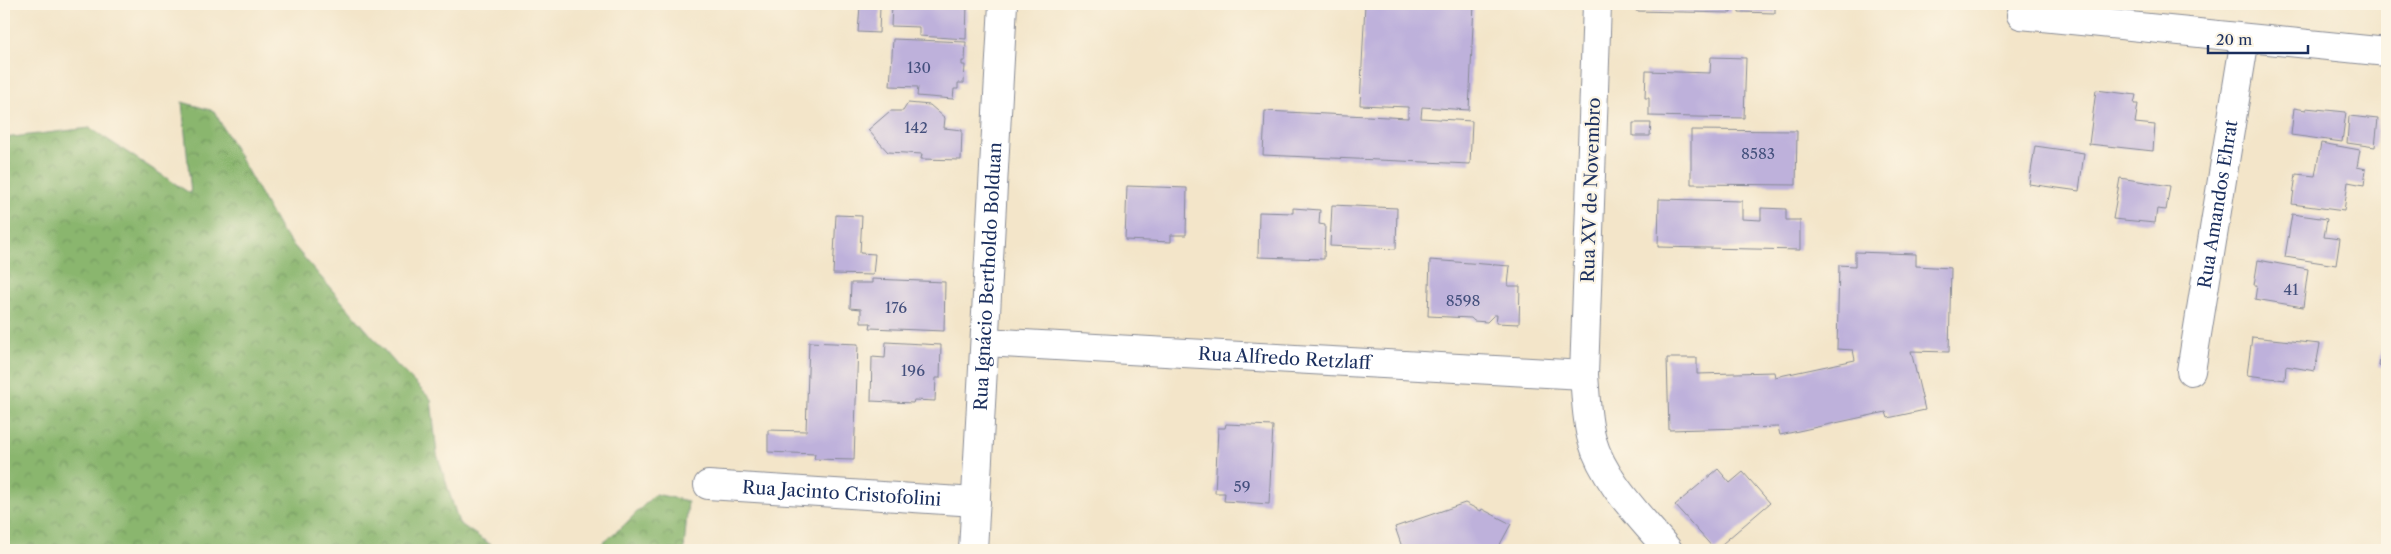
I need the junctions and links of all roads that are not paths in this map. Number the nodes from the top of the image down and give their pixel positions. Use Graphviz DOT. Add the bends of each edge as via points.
graph roads {
  1 [pos="1003,4"];
  2 [pos="1597,4"];
  3 [pos="2021,15"];
  4 [pos="2245,38"];
  5 [pos="2387,52"];
  6 [pos="985,342"];
  7 [pos="2191,371"];
  8 [pos="1584,375"];
  9 [pos="708,485"];
  10 [pos="976,502"];
  11 [pos="973,550"];
  12 [pos="1668,550"];
  1 -- 6 [label="street, Rua Ignácio Bertholdo Bolduan"];
  2 -- 8 [label="street, Rua XV de Novembro"];
  3 -- 4 [label="street"];
  4 -- 5 [label="street"];
  4 -- 7 [label="street, Rua Amandos Ehrat"];
  6 -- 8 [label="street, Rua Alfredo Retzlaff"];
  6 -- 10 [label="street, Rua Ignácio Bertholdo Bolduan"];
  8 -- 12 [label="street, Rua XV de Novembro" via="1592,440 1601,463"];
  9 -- 10 [label="street, Rua Jacinto Cristofolini"];
  10 -- 11 [label="street, Rua Ignácio Bertholdo Bolduan"];
}
